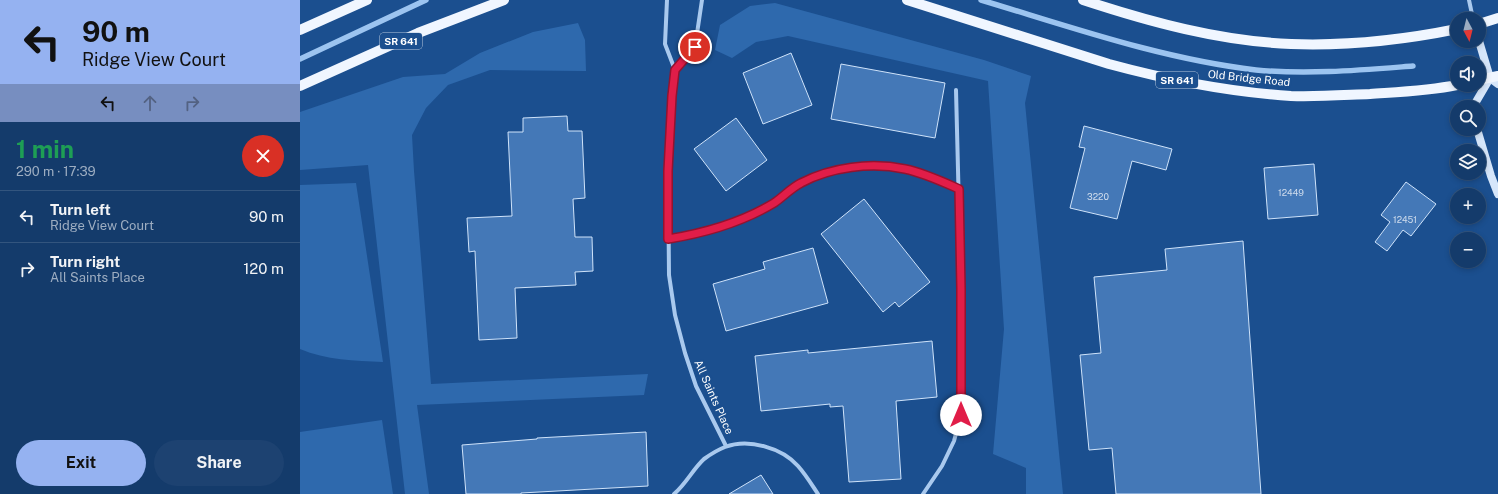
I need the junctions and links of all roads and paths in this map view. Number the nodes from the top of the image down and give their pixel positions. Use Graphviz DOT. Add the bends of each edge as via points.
graph roads {
  1 [pos="367,0"];
  2 [pos="504,0"];
  3 [pos="667,0"];
  4 [pos="702,0"];
  5 [pos="907,0"];
  6 [pos="1083,0"];
  7 [pos="1469,0"];
  8 [pos="1472,12"];
  9 [pos="1498,18"];
  10 [pos="1486,22"];
  11 [pos="300,30"];
  12 [pos="1450,30"];
  13 [pos="1482,48"];
  14 [pos="675,70"];
  15 [pos="1495,79"];
  16 [pos="300,86"];
  17 [pos="1450,86"];
  18 [pos="956,90"];
  19 [pos="1478,100"];
  20 [pos="1479,136"];
  21 [pos="959,189"];
  22 [pos="1498,194"];
  23 [pos="668,239"];
  24 [pos="726,446"];
  25 [pos="674,494"];
  26 [pos="818,494"];
  27 [pos="923,494"];
  1 -- 11 [label="main road"];
  2 -- 16 [label="main road, SR 641" via="418,32"];
  3 -- 14 [label="street, All Saints Place" via="665,44"];
  4 -- 14 [label="street" via="695,47"];
  5 -- 17 [label="main road, Old Bridge Road / SR 641" via="1109,64 1199,85 1304,96 1408,92"];
  6 -- 12 [label="main road" via="1134,17 1189,30 1291,44 1348,43"];
  7 -- 8 [label="street"];
  9 -- 10 [label="main road"];
  13 -- 15 [label="street"];
  14 -- 23 [label="street, All Saints Place" via="668,171"];
  15 -- 19 [label="street"];
  18 -- 21 [label="street"];
  20 -- 22 [label="street"];
  21 -- 23 [label="street" via="935,178 904,169 878,166 851,168 824,173 800,183 752,215 723,227"];
  21 -- 27 [label="street" via="961,415 954,442"];
  23 -- 24 [label="street, All Saints Place" via="669,275 675,315 685,353 696,386"];
  24 -- 25 [label="street" via="702,461"];
  24 -- 26 [label="street" via="750,444 784,454 798,466"];
}
